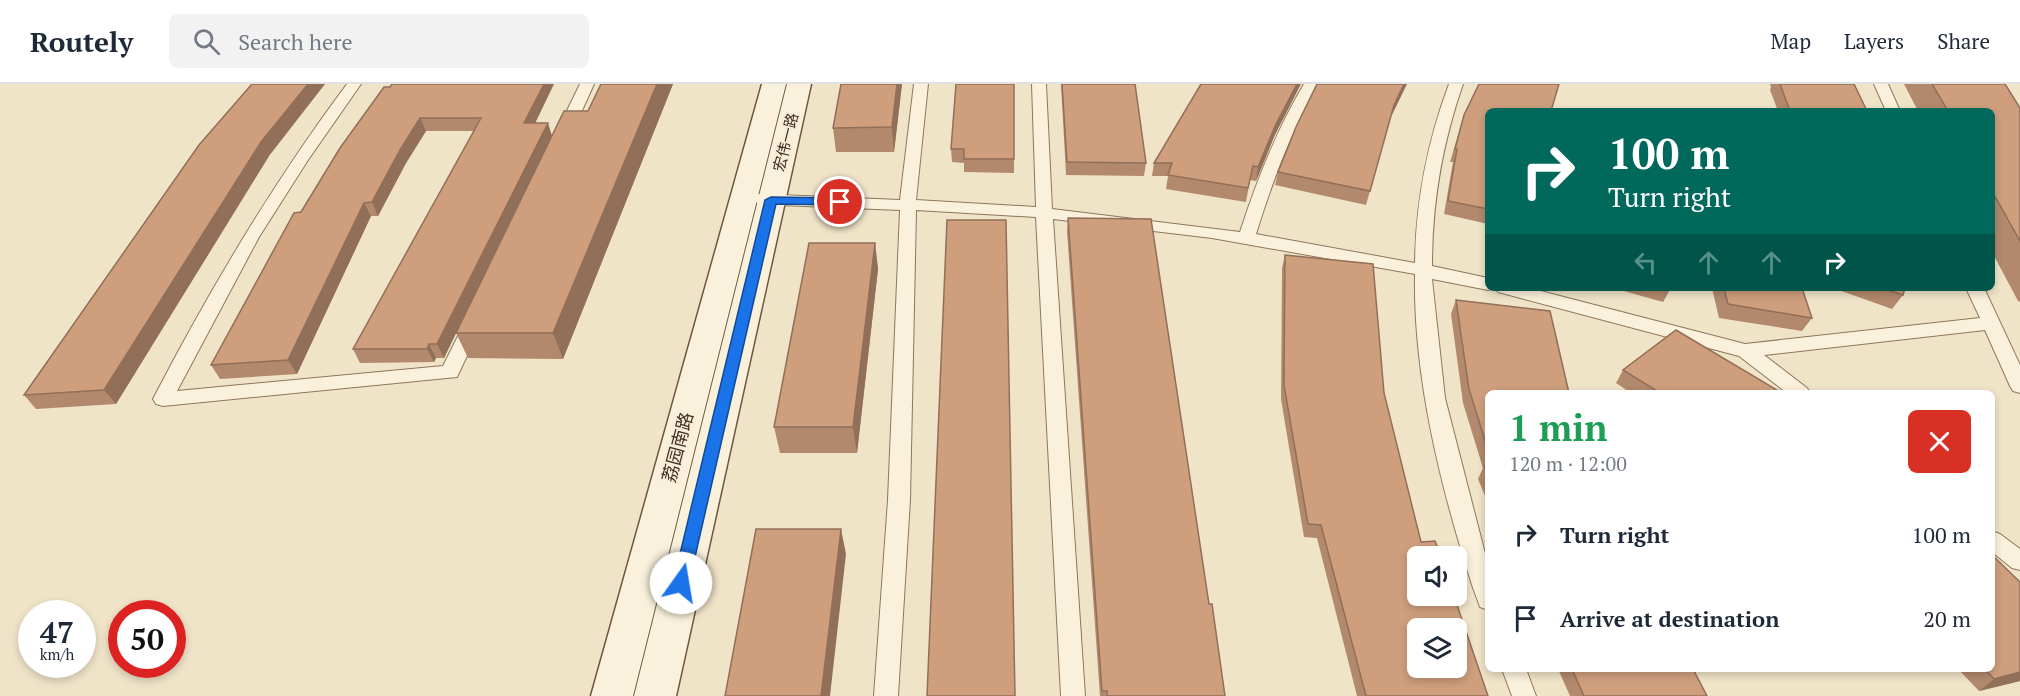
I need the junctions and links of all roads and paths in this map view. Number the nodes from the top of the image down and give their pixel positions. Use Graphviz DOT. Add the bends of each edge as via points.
graph roads {
  1 [pos="354,84"];
  2 [pos="587,84"];
  3 [pos="774,84"];
  4 [pos="799,84"];
  5 [pos="921,84"];
  6 [pos="1039,84"];
  7 [pos="1311,84"];
  8 [pos="1456,84"];
  9 [pos="1881,84"];
  10 [pos="1892,108"];
  11 [pos="557,148"];
  12 [pos="757,199"];
  13 [pos="908,203"];
  14 [pos="1044,213"];
  15 [pos="1246,237"];
  16 [pos="1422,269"];
  17 [pos="1485,283"];
  18 [pos="1517,291"];
  19 [pos="1976,291"];
  20 [pos="481,308"];
  21 [pos="1991,323"];
  22 [pos="1745,351"];
  23 [pos="2020,386"];
  24 [pos="1796,390"];
  25 [pos="1995,542"];
  26 [pos="2020,561"];
  27 [pos="1485,592"];
  28 [pos="1515,672"];
  29 [pos="612,696"];
  30 [pos="654,696"];
  31 [pos="886,696"];
  32 [pos="1073,696"];
  33 [pos="1524,696"];
  1 -- 20 [label="lane" via="243,246 163,399 450,372"];
  2 -- 11 [label="lane"];
  3 -- 12 [label="main road, 宏伟一路"];
  4 -- 12 [label="main road, 宏伟一路"];
  5 -- 13 [label="lane"];
  6 -- 14 [label="lane"];
  7 -- 15 [label="lane" via="1283,136"];
  8 -- 16 [label="lane" via="1438,135 1430,175"];
  9 -- 10 [label="lane"];
  12 -- 13 [label="lane"];
  12 -- 29 [label="main road, 荔园南路"];
  12 -- 30 [label="main road, 荔园南路"];
  13 -- 14 [label="lane"];
  13 -- 31 [label="lane" via="899,500"];
  14 -- 15 [label="lane"];
  14 -- 32 [label="lane"];
  15 -- 16 [label="lane"];
  16 -- 17 [label="lane"];
  16 -- 27 [label="lane" via="1435,399"];
  18 -- 22 [label="lane"];
  19 -- 21 [label="lane"];
  21 -- 22 [label="lane"];
  21 -- 23 [label="lane"];
  22 -- 24 [label="lane"];
  25 -- 26 [label="lane"];
  28 -- 33 [label="lane"];
}
